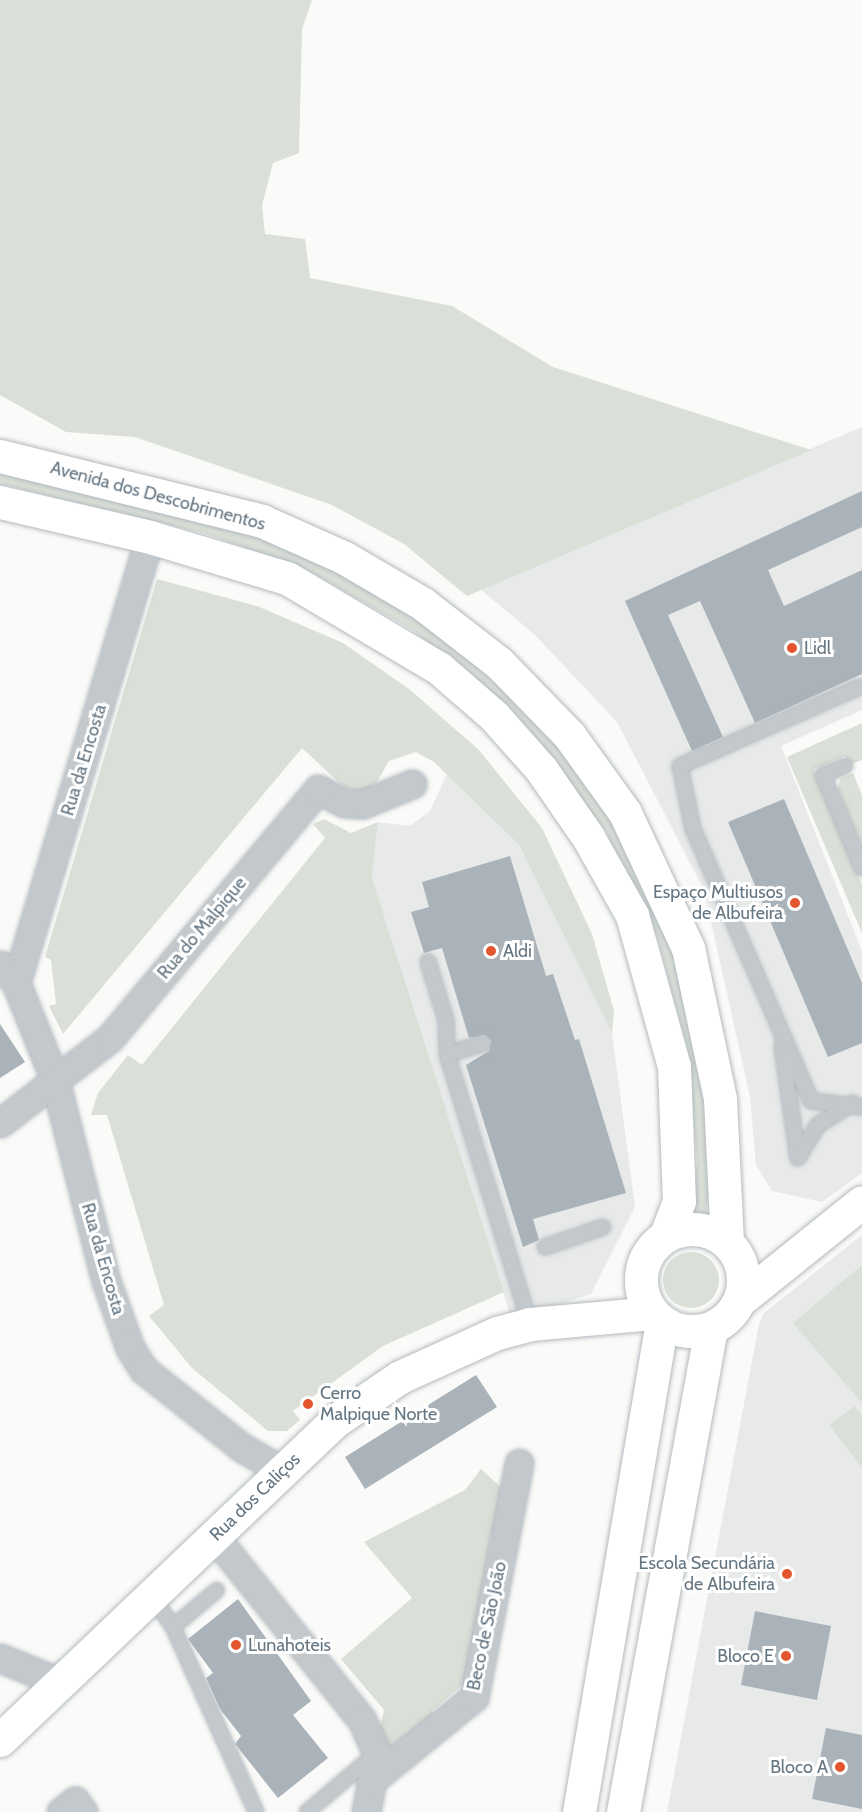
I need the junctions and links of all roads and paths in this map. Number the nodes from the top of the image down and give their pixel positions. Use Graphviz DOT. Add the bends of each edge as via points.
graph roads {
  1 [pos="0,456"];
  2 [pos="0,501"];
  3 [pos="150,537"];
  4 [pos="859,687"];
  5 [pos="845,766"];
  6 [pos="412,784"];
  7 [pos="862,868"];
  8 [pos="428,962"];
  9 [pos="8,974"];
  10 [pos="779,1028"];
  11 [pos="483,1044"];
  12 [pos="447,1054"];
  13 [pos="55,1080"];
  14 [pos="858,1105"];
  15 [pos="0,1123"];
  16 [pos="862,1202"];
  17 [pos="603,1227"];
  18 [pos="666,1235"];
  19 [pos="815,1238"];
  20 [pos="545,1247"];
  21 [pos="732,1247"];
  22 [pos="642,1267"];
  23 [pos="740,1300"];
  24 [pos="657,1317"];
  25 [pos="541,1322"];
  26 [pos="711,1328"];
  27 [pos="519,1463"];
  28 [pos="282,1471"];
  29 [pos="214,1536"];
  30 [pos="216,1590"];
  31 [pos="152,1596"];
  32 [pos="172,1628"];
  33 [pos="0,1658"];
  34 [pos="62,1683"];
  35 [pos="0,1740"];
  36 [pos="377,1753"];
  37 [pos="372,1780"];
  38 [pos="61,1812"];
  39 [pos="83,1812"];
  40 [pos="255,1812"];
  41 [pos="307,1812"];
  42 [pos="366,1812"];
  43 [pos="579,1812"];
  44 [pos="623,1812"];
  1 -- 21 [label="main road, Avenida dos Descobrimentos" via="262,521 343,557 423,604 499,663 569,735 625,813 688,948 720,1099"];
  2 -- 3 [label="main road"];
  3 -- 9 [label="street, Rua da Encosta"];
  3 -- 18 [label="main road" via="287,578 364,620 440,669 494,716 541,769 632,915 652,976 674,1066 681,1155 679,1201"];
  4 -- 10 [label="lane" via="680,766 693,829"];
  5 -- 7 [label="lane" via="823,775"];
  6 -- 13 [label="street, Rua do Malpique" via="363,804 344,803 318,789 110,1038"];
  8 -- 12 [label="lane" via="446,1020"];
  9 -- 13 [label="street, Rua da Encosta"];
  10 -- 14 [label="lane" via="811,1101"];
  10 -- 14 [label="lane" via="798,1158 818,1125"];
  11 -- 12 [label="lane"];
  12 -- 25 [label="lane"];
  13 -- 15 [label="street, Rua do Malpique"];
  13 -- 28 [label="street, Rua da Encosta" via="106,1281 130,1348 144,1370 241,1448"];
  16 -- 19 [label="main road"];
  17 -- 20 [label="lane"];
  18 -- 21 [label="main road" via="704,1229"];
  18 -- 22 [label="main road"];
  19 -- 21 [label="main road"];
  19 -- 23 [label="main road"];
  21 -- 23 [label="main road" via="744,1275"];
  22 -- 24 [label="main road" via="640,1283"];
  22 -- 25 [label="main road, Rua dos Caliços" via="623,1287"];
  23 -- 26 [label="main road"];
  24 -- 25 [label="main road, Rua dos Caliços"];
  24 -- 26 [label="main road" via="678,1329"];
  24 -- 43 [label="main road"];
  25 -- 28 [label="main road, Rua dos Caliços" via="497,1333 400,1377 336,1421"];
  26 -- 44 [label="main road"];
  27 -- 37 [label="street, Beco de São João" via="474,1697"];
  28 -- 29 [label="main road, Rua dos Caliços"];
  29 -- 31 [label="main road, Rua dos Caliços"];
  29 -- 36 [label="street" via="362,1720"];
  30 -- 32 [label="lane"];
  31 -- 32 [label="lane"];
  31 -- 34 [label="main road, Rua dos Caliços"];
  32 -- 40 [label="lane"];
  33 -- 34 [label="street"];
  34 -- 35 [label="main road, Rua dos Caliços"];
  36 -- 37 [label="street"];
  36 -- 41 [label="lane"];
  37 -- 42 [label="street"];
  38 -- 39 [label="street" via="75,1801"];
}
